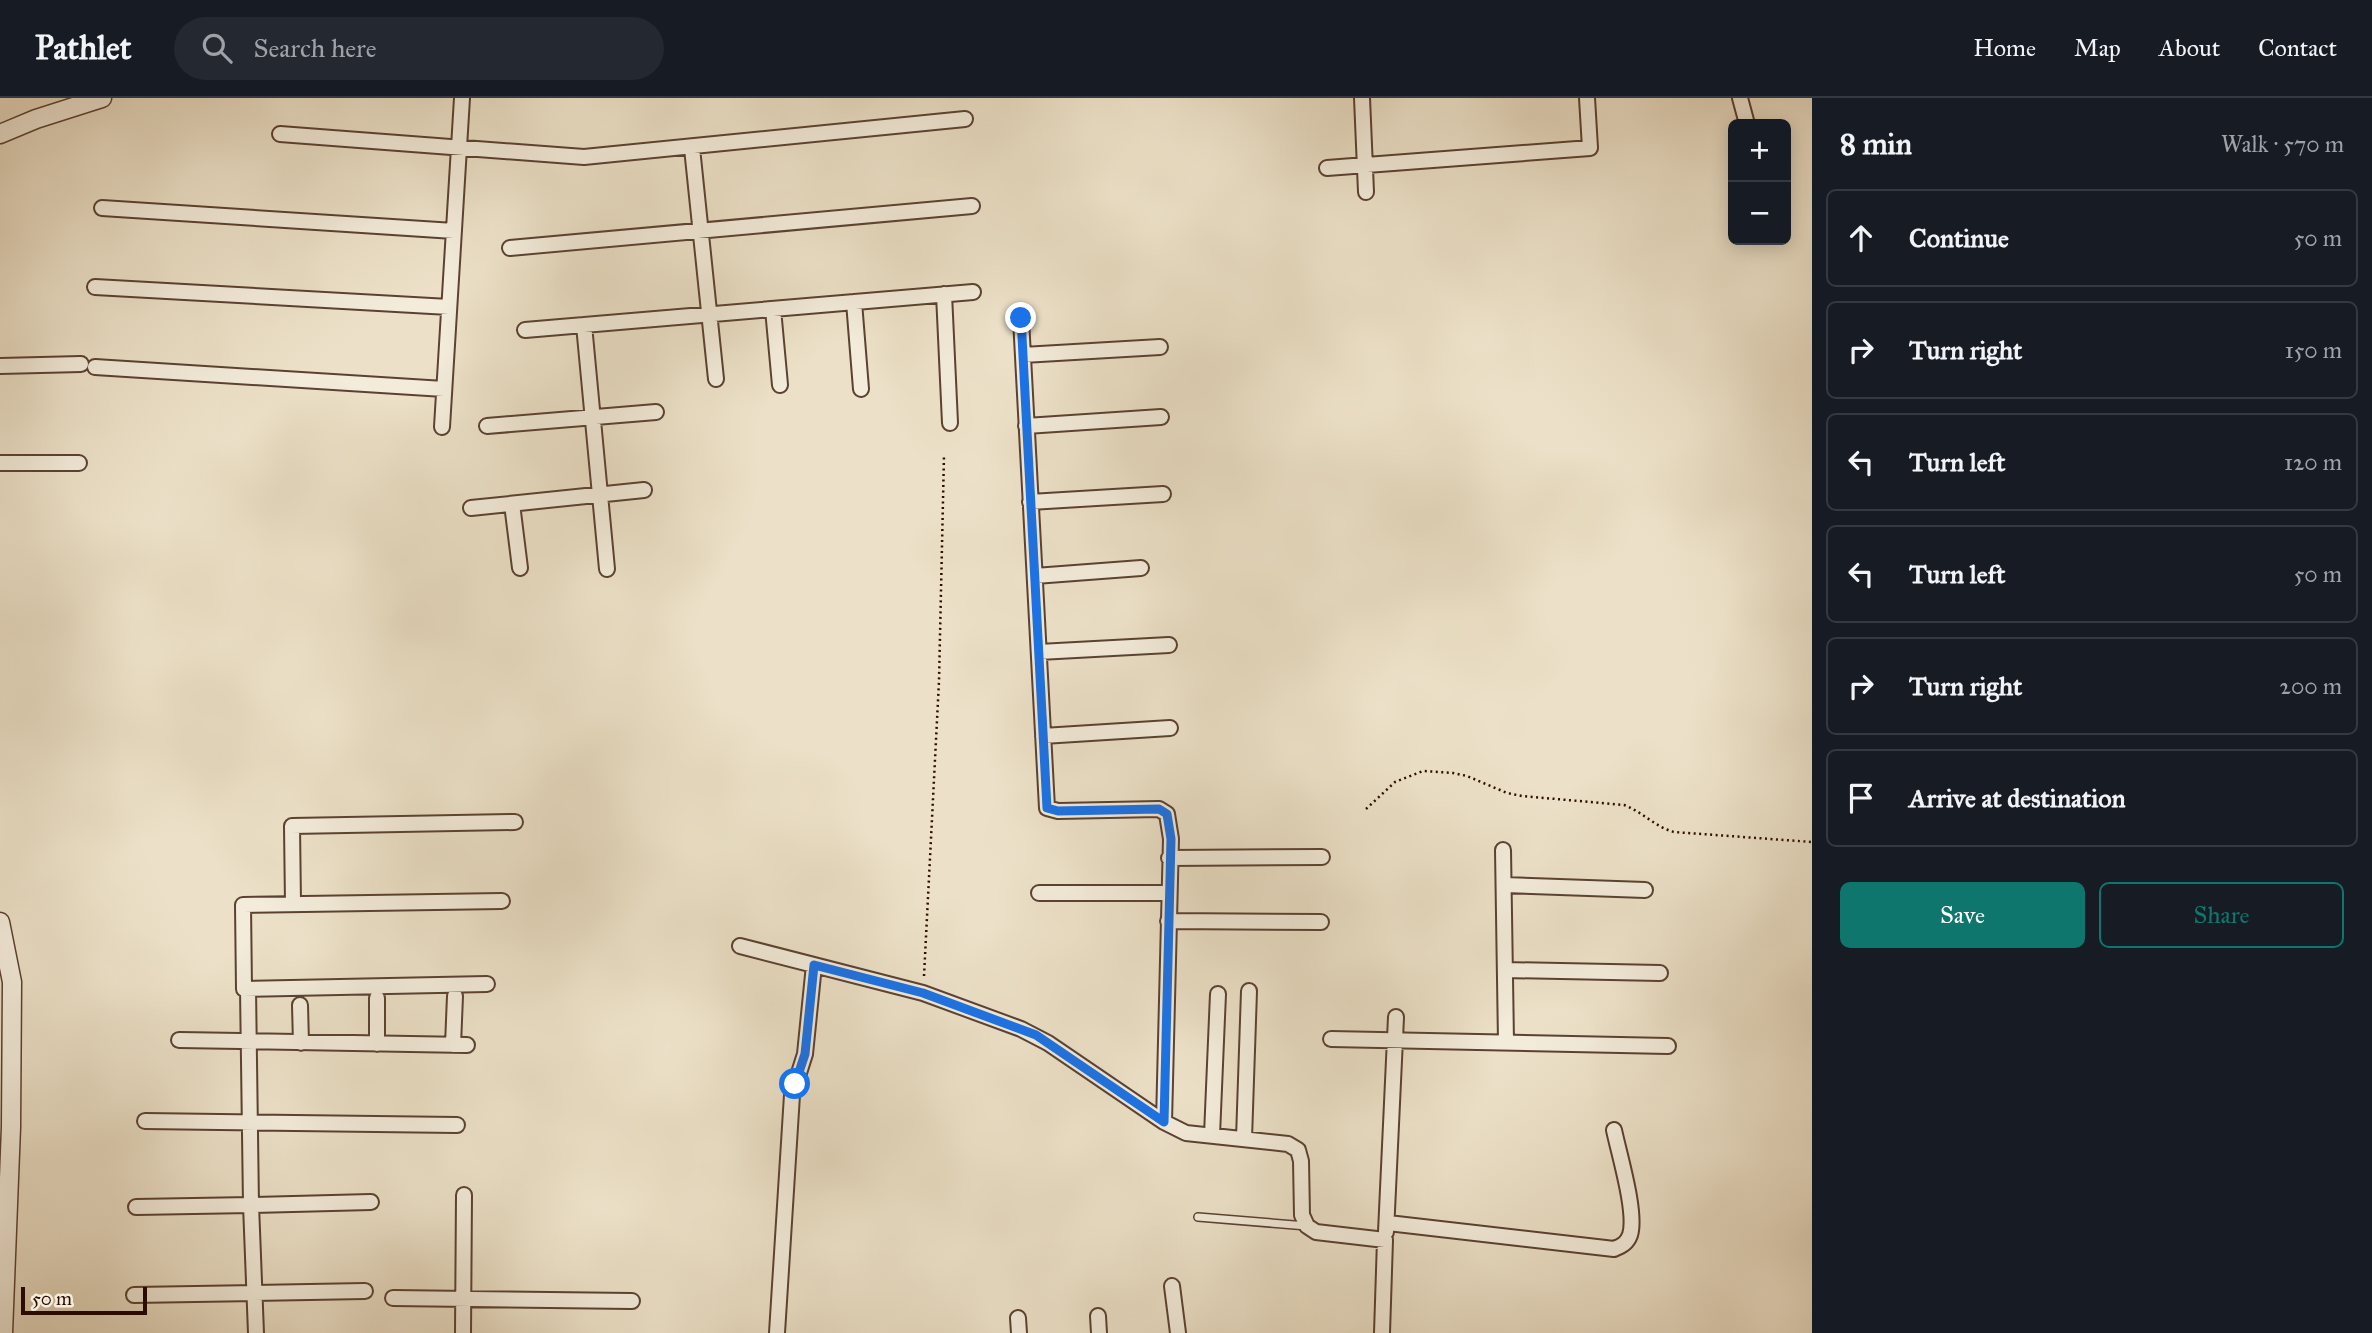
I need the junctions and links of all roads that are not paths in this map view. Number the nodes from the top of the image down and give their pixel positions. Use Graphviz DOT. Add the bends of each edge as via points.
graph roads {
  1 [pos="102,98"];
  2 [pos="462,98"];
  3 [pos="1362,98"];
  4 [pos="1587,98"];
  5 [pos="1740,98"];
  6 [pos="965,119"];
  7 [pos="1746,119"];
  8 [pos="0,134"];
  9 [pos="280,134"];
  10 [pos="459,148"];
  11 [pos="692,148"];
  12 [pos="1365,165"];
  13 [pos="1327,168"];
  14 [pos="1366,192"];
  15 [pos="971,206"];
  16 [pos="102,208"];
  17 [pos="454,230"];
  18 [pos="701,230"];
  19 [pos="510,248"];
  20 [pos="95,287"];
  21 [pos="973,292"];
  22 [pos="944,294"];
  23 [pos="855,302"];
  24 [pos="449,307"];
  25 [pos="773,309"];
  26 [pos="709,315"];
  27 [pos="1021,318"];
  28 [pos="584,325"];
  29 [pos="525,330"];
  30 [pos="1160,347"];
  31 [pos="1023,355"];
  32 [pos="0,366"];
  33 [pos="716,379"];
  34 [pos="780,385"];
  35 [pos="444,389"];
  36 [pos="861,389"];
  37 [pos="656,411"];
  38 [pos="593,417"];
  39 [pos="1161,417"];
  40 [pos="950,423"];
  41 [pos="442,426"];
  42 [pos="487,426"];
  43 [pos="1026,426"];
  44 [pos="0,463"];
  45 [pos="79,463"];
  46 [pos="644,489"];
  47 [pos="601,494"];
  48 [pos="1163,494"];
  49 [pos="1030,502"];
  50 [pos="512,504"];
  51 [pos="471,508"];
  52 [pos="520,568"];
  53 [pos="1141,568"];
  54 [pos="607,569"];
  55 [pos="1035,576"];
  56 [pos="1169,645"];
  57 [pos="1039,653"];
  58 [pos="1170,728"];
  59 [pos="1043,736"];
  60 [pos="515,822"];
  61 [pos="1503,850"];
  62 [pos="1322,857"];
  63 [pos="1169,858"];
  64 [pos="1504,884"];
  65 [pos="1645,890"];
  66 [pos="1039,893"];
  67 [pos="1169,893"];
  68 [pos="502,901"];
  69 [pos="293,904"];
  70 [pos="1168,921"];
  71 [pos="0,922"];
  72 [pos="1321,922"];
  73 [pos="740,946"];
  74 [pos="814,965"];
  75 [pos="1505,970"];
  76 [pos="1660,973"];
  77 [pos="488,984"];
  78 [pos="248,989"];
  79 [pos="1250,991"];
  80 [pos="1218,994"];
  81 [pos="454,996"];
  82 [pos="377,998"];
  83 [pos="300,1005"];
  84 [pos="1396,1017"];
  85 [pos="6,1029"];
  86 [pos="1331,1039"];
  87 [pos="1395,1039"];
  88 [pos="179,1040"];
  89 [pos="249,1042"];
  90 [pos="1506,1042"];
  91 [pos="301,1043"];
  92 [pos="377,1044"];
  93 [pos="1668,1046"];
  94 [pos="145,1121"];
  95 [pos="1164,1122"];
  96 [pos="250,1123"];
  97 [pos="457,1125"];
  98 [pos="1614,1130"];
  99 [pos="1212,1135"];
  100 [pos="1244,1139"];
  101 [pos="5,1153"];
  102 [pos="464,1195"];
  103 [pos="371,1202"];
  104 [pos="251,1205"];
  105 [pos="136,1207"];
  106 [pos="1198,1217"];
  107 [pos="1388,1223"];
  108 [pos="1307,1226"];
  109 [pos="1385,1240"];
  110 [pos="1172,1286"];
  111 [pos="365,1291"];
  112 [pos="255,1293"];
  113 [pos="134,1295"];
  114 [pos="393,1298"];
  115 [pos="463,1300"];
  116 [pos="632,1301"];
  117 [pos="1098,1316"];
  118 [pos="3,1333"];
  119 [pos="256,1333"];
  120 [pos="463,1333"];
  121 [pos="777,1333"];
  122 [pos="1099,1333"];
  123 [pos="1178,1333"];
  124 [pos="1382,1333"];
  1 -- 8 [label="street"];
  2 -- 10 [label="street"];
  3 -- 12 [label="street"];
  4 -- 12 [label="street" via="1590,148"];
  5 -- 7 [label="street"];
  6 -- 11 [label="street"];
  9 -- 10 [label="street"];
  10 -- 11 [label="street" via="584,157"];
  10 -- 17 [label="street"];
  11 -- 18 [label="street"];
  12 -- 13 [label="street"];
  12 -- 14 [label="street"];
  15 -- 18 [label="street"];
  16 -- 17 [label="street"];
  17 -- 24 [label="street"];
  18 -- 19 [label="street"];
  18 -- 26 [label="street"];
  20 -- 24 [label="street"];
  21 -- 22 [label="street"];
  22 -- 23 [label="street"];
  22 -- 40 [label="street"];
  23 -- 25 [label="street"];
  23 -- 36 [label="street"];
  24 -- 35 [label="street"];
  25 -- 26 [label="street"];
  25 -- 34 [label="street"];
  26 -- 28 [label="street"];
  26 -- 33 [label="street"];
  27 -- 31 [label="street"];
  28 -- 29 [label="street"];
  28 -- 38 [label="street"];
  30 -- 31 [label="street"];
  31 -- 43 [label="street"];
  32 -- 35 [label="street" via="88,365"];
  35 -- 41 [label="street"];
  37 -- 38 [label="street"];
  38 -- 42 [label="street"];
  38 -- 47 [label="street"];
  39 -- 43 [label="street"];
  43 -- 49 [label="street"];
  44 -- 45 [label="street"];
  46 -- 47 [label="street"];
  47 -- 50 [label="street"];
  47 -- 54 [label="street"];
  48 -- 49 [label="street"];
  49 -- 55 [label="street"];
  50 -- 51 [label="street"];
  50 -- 52 [label="street"];
  53 -- 55 [label="street"];
  55 -- 57 [label="street"];
  56 -- 57 [label="street"];
  57 -- 59 [label="street"];
  58 -- 59 [label="street"];
  59 -- 63 [label="street" via="1047,808 1159,809 1167,814"];
  60 -- 69 [label="street" via="292,827"];
  61 -- 64 [label="street"];
  62 -- 63 [label="street"];
  63 -- 67 [label="street"];
  64 -- 65 [label="street"];
  64 -- 75 [label="street"];
  66 -- 67 [label="street"];
  67 -- 70 [label="street"];
  68 -- 69 [label="street"];
  69 -- 78 [label="street" via="243,905 244,989"];
  70 -- 72 [label="street"];
  70 -- 95 [label="street"];
  71 -- 85 [label="street" via="12,982"];
  73 -- 74 [label="street"];
  74 -- 95 [label="street" via="923,993 1036,1035"];
  74 -- 121 [label="street" via="805,1054 792,1095"];
  75 -- 76 [label="street"];
  75 -- 90 [label="street"];
  77 -- 78 [label="street"];
  78 -- 89 [label="street"];
  79 -- 100 [label="street"];
  80 -- 99 [label="street"];
  81 -- 92 [label="street" via="460,1045"];
  82 -- 92 [label="street"];
  83 -- 91 [label="street"];
  84 -- 87 [label="street"];
  85 -- 101 [label="street"];
  86 -- 87 [label="street"];
  87 -- 90 [label="street"];
  87 -- 107 [label="street"];
  88 -- 89 [label="street"];
  89 -- 91 [label="street"];
  89 -- 96 [label="street"];
  90 -- 93 [label="street"];
  91 -- 92 [label="street"];
  94 -- 96 [label="street"];
  95 -- 99 [label="street" via="1186,1133"];
  96 -- 97 [label="street"];
  96 -- 104 [label="street"];
  98 -- 107 [label="street" via="1632,1224 1623,1246 1614,1249"];
  99 -- 100 [label="street"];
  100 -- 108 [label="street" via="1288,1143 1298,1150 1302,1215"];
  101 -- 118 [label="street"];
  102 -- 115 [label="street"];
  103 -- 104 [label="street"];
  104 -- 105 [label="street"];
  104 -- 112 [label="street"];
  106 -- 108 [label="lane"];
  107 -- 109 [label="street"];
  108 -- 109 [label="street" via="1316,1232"];
  109 -- 124 [label="street"];
  110 -- 123 [label="street"];
  111 -- 112 [label="street"];
  112 -- 113 [label="street"];
  112 -- 119 [label="street"];
  114 -- 115 [label="street"];
  115 -- 116 [label="street"];
  115 -- 120 [label="street"];
  117 -- 122 [label="street"];
}
